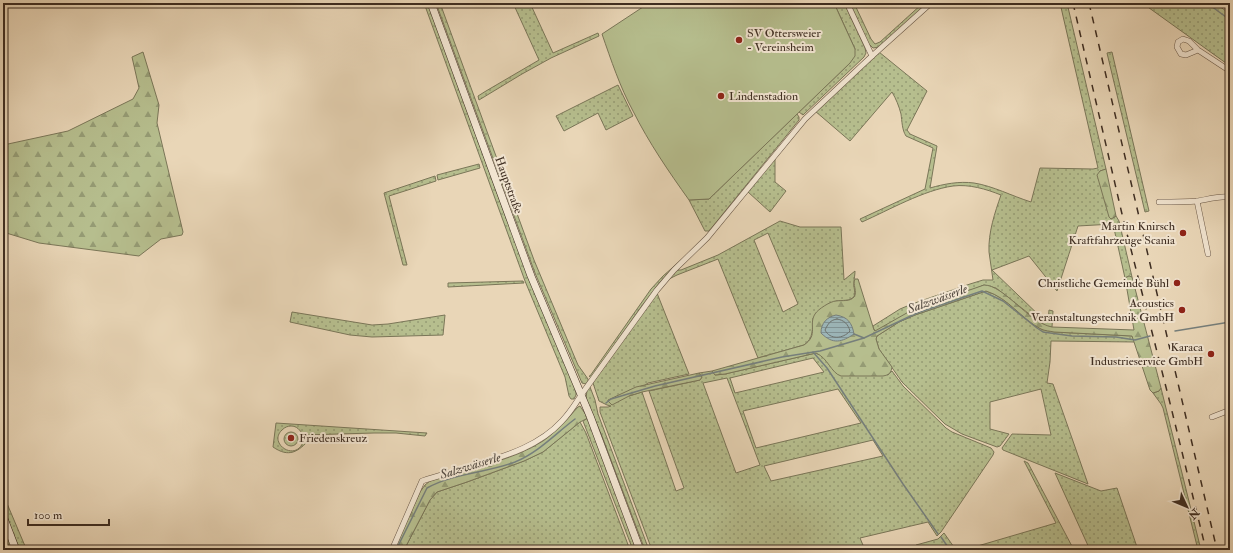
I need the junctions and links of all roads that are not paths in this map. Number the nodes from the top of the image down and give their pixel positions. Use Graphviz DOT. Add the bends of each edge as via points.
graph roads {
  1 [pos="431,3"];
  2 [pos="847,3"];
  3 [pos="931,3"];
  4 [pos="1198,50"];
  5 [pos="872,56"];
  6 [pos="1230,71"];
  7 [pos="1230,197"];
  8 [pos="1197,201"];
  9 [pos="1159,202"];
  10 [pos="1208,254"];
  11 [pos="581,395"];
  12 [pos="1230,410"];
  13 [pos="1212,417"];
  14 [pos="3,516"];
  15 [pos="16,550"];
  16 [pos="392,550"];
  17 [pos="640,550"];
  1 -- 11 [label="street, Hauptstraße" via="529,268"];
  2 -- 5 [label="street"];
  3 -- 5 [label="street"];
  4 -- 6 [label="street"];
  5 -- 11 [label="street" via="805,120 707,238 674,270 643,308"];
  7 -- 8 [label="street"];
  8 -- 9 [label="street"];
  8 -- 10 [label="street"];
  11 -- 16 [label="street" via="562,422 526,448 422,481"];
  11 -- 17 [label="street, Hauptstraße"];
  12 -- 13 [label="street"];
  14 -- 15 [label="street"];
}
